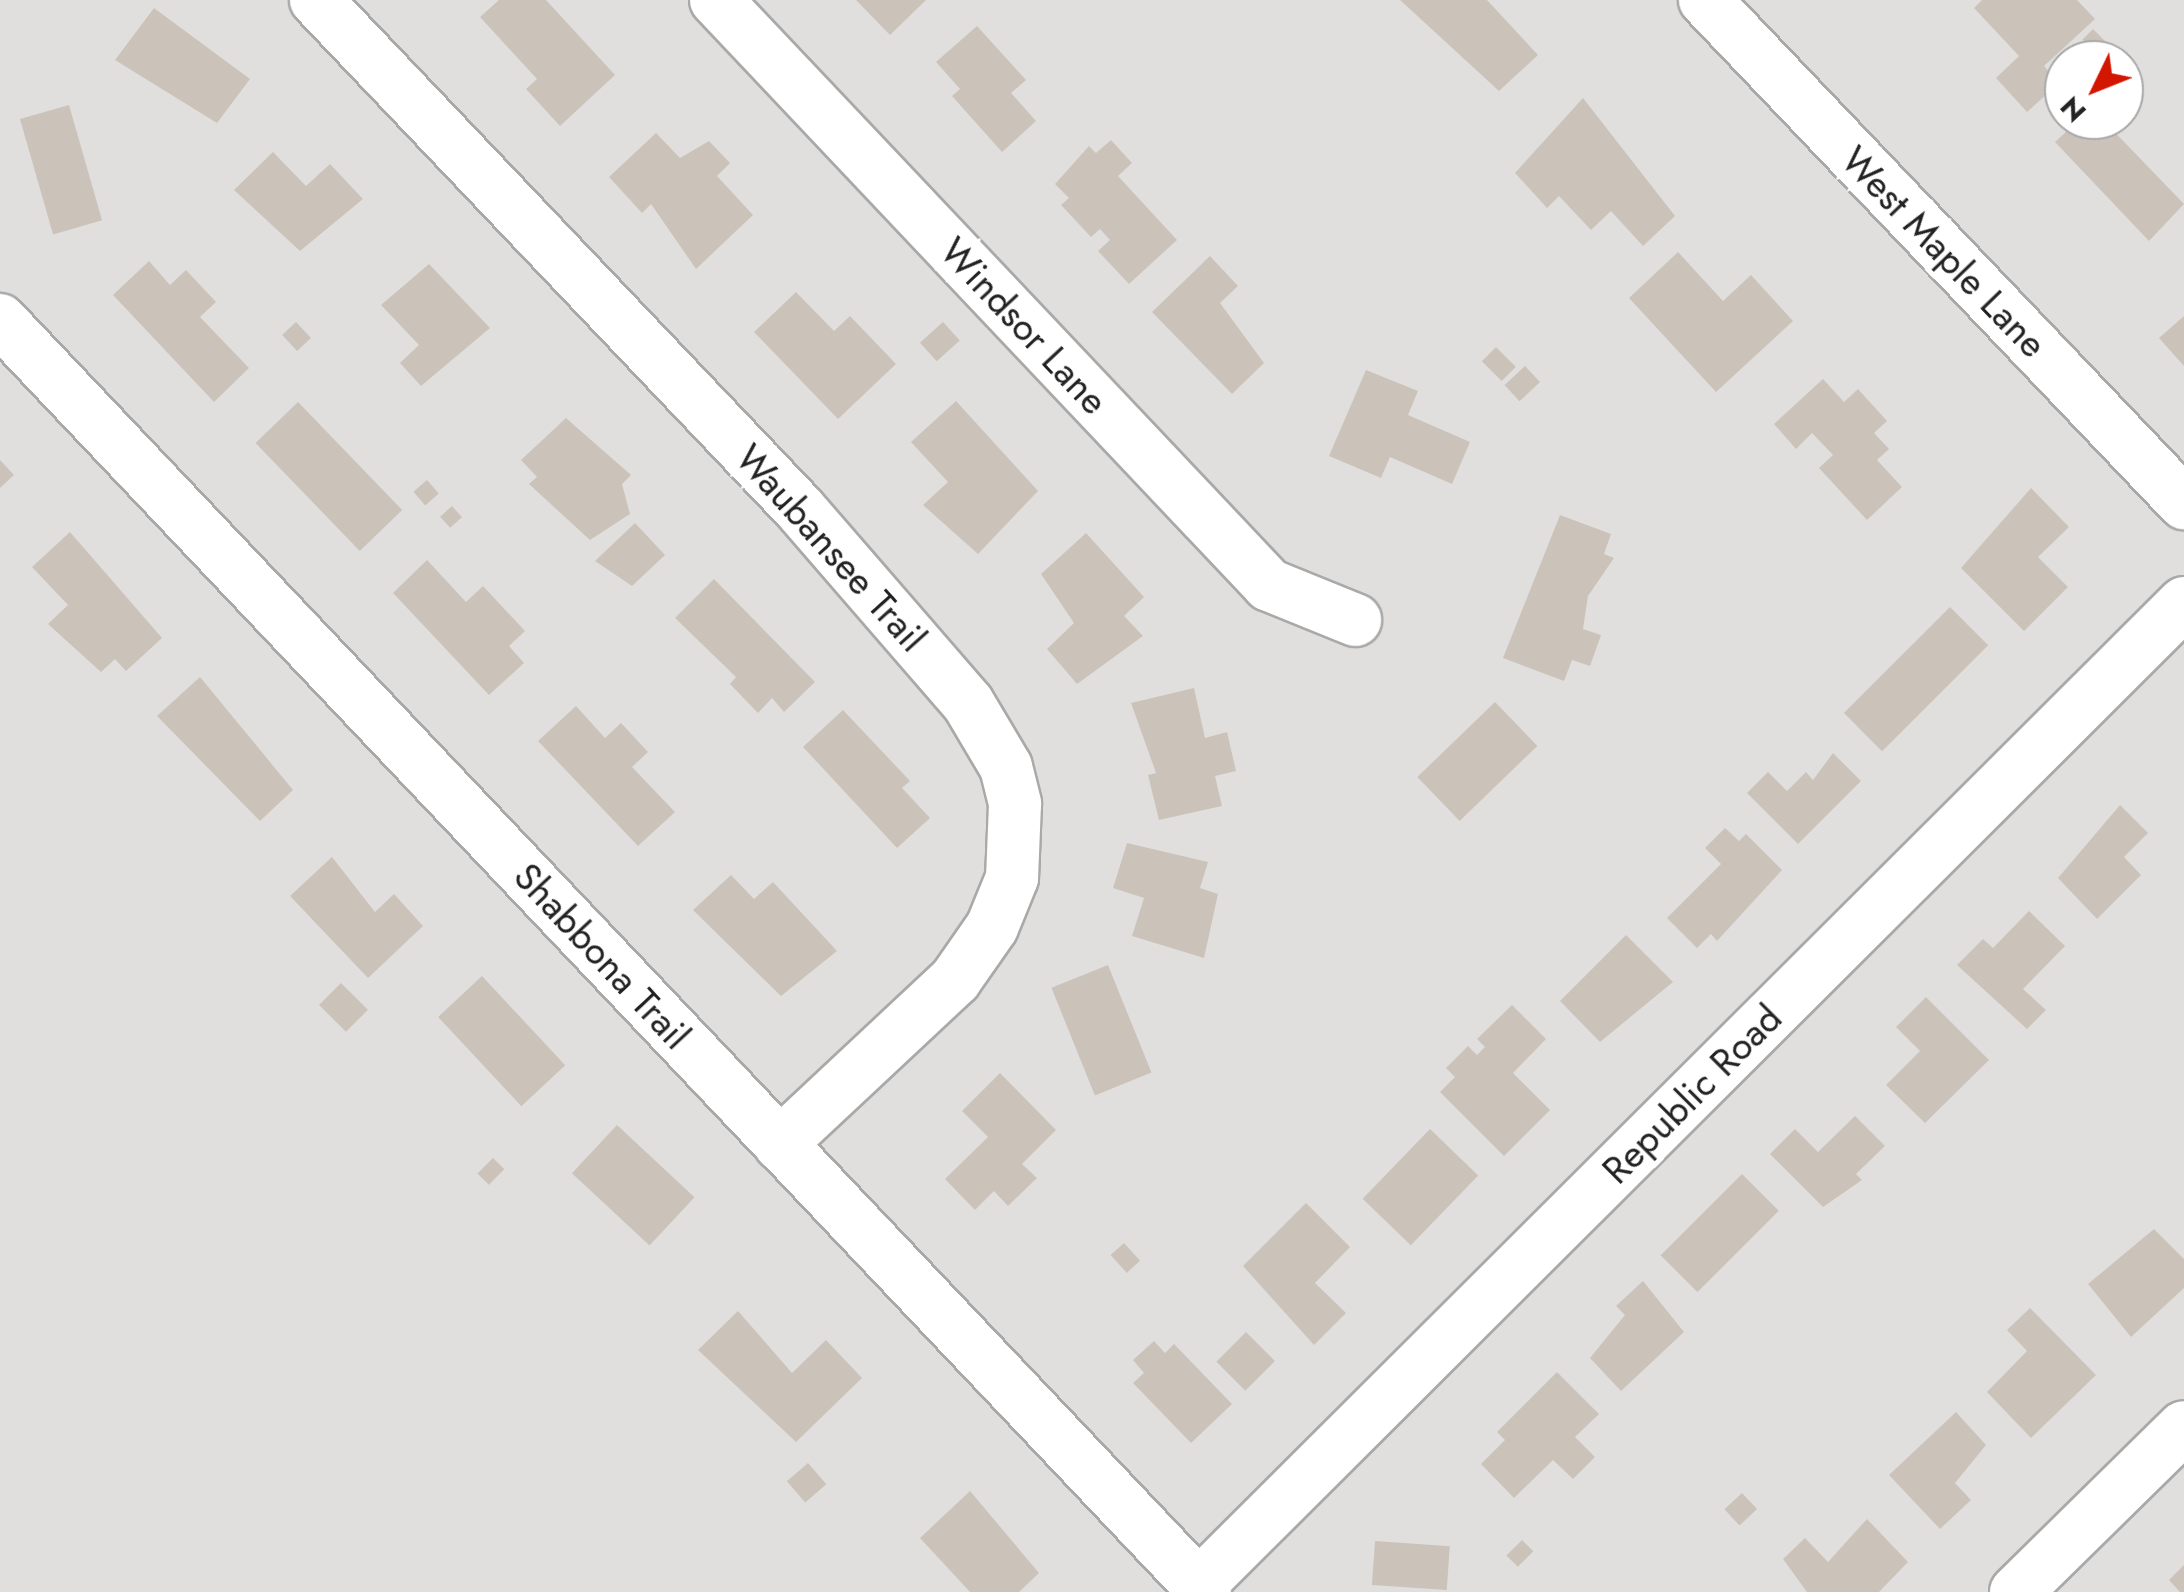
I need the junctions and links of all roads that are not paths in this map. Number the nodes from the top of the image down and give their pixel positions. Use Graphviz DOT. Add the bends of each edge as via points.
graph roads {
  1 [pos="316,0"];
  2 [pos="716,0"];
  3 [pos="1704,0"];
  4 [pos="0,320"];
  5 [pos="2184,503"];
  6 [pos="2184,603"];
  7 [pos="1355,620"];
  8 [pos="780,1144"];
  9 [pos="2184,1428"];
  10 [pos="1202,1589"];
  11 [pos="2016,1592"];
  1 -- 8 [label="street, Waubansee Trail" via="799,508 968,703 1006,767 1015,804 1012,878 992,927 955,980"];
  2 -- 7 [label="street, Windsor Lane" via="1269,585"];
  3 -- 5 [label="street, West Maple Lane"];
  4 -- 8 [label="street, Shabbona Trail"];
  6 -- 10 [label="street, Republic Road"];
  8 -- 10 [label="street, Shabbona Trail"];
  9 -- 11 [label="street"];
}
